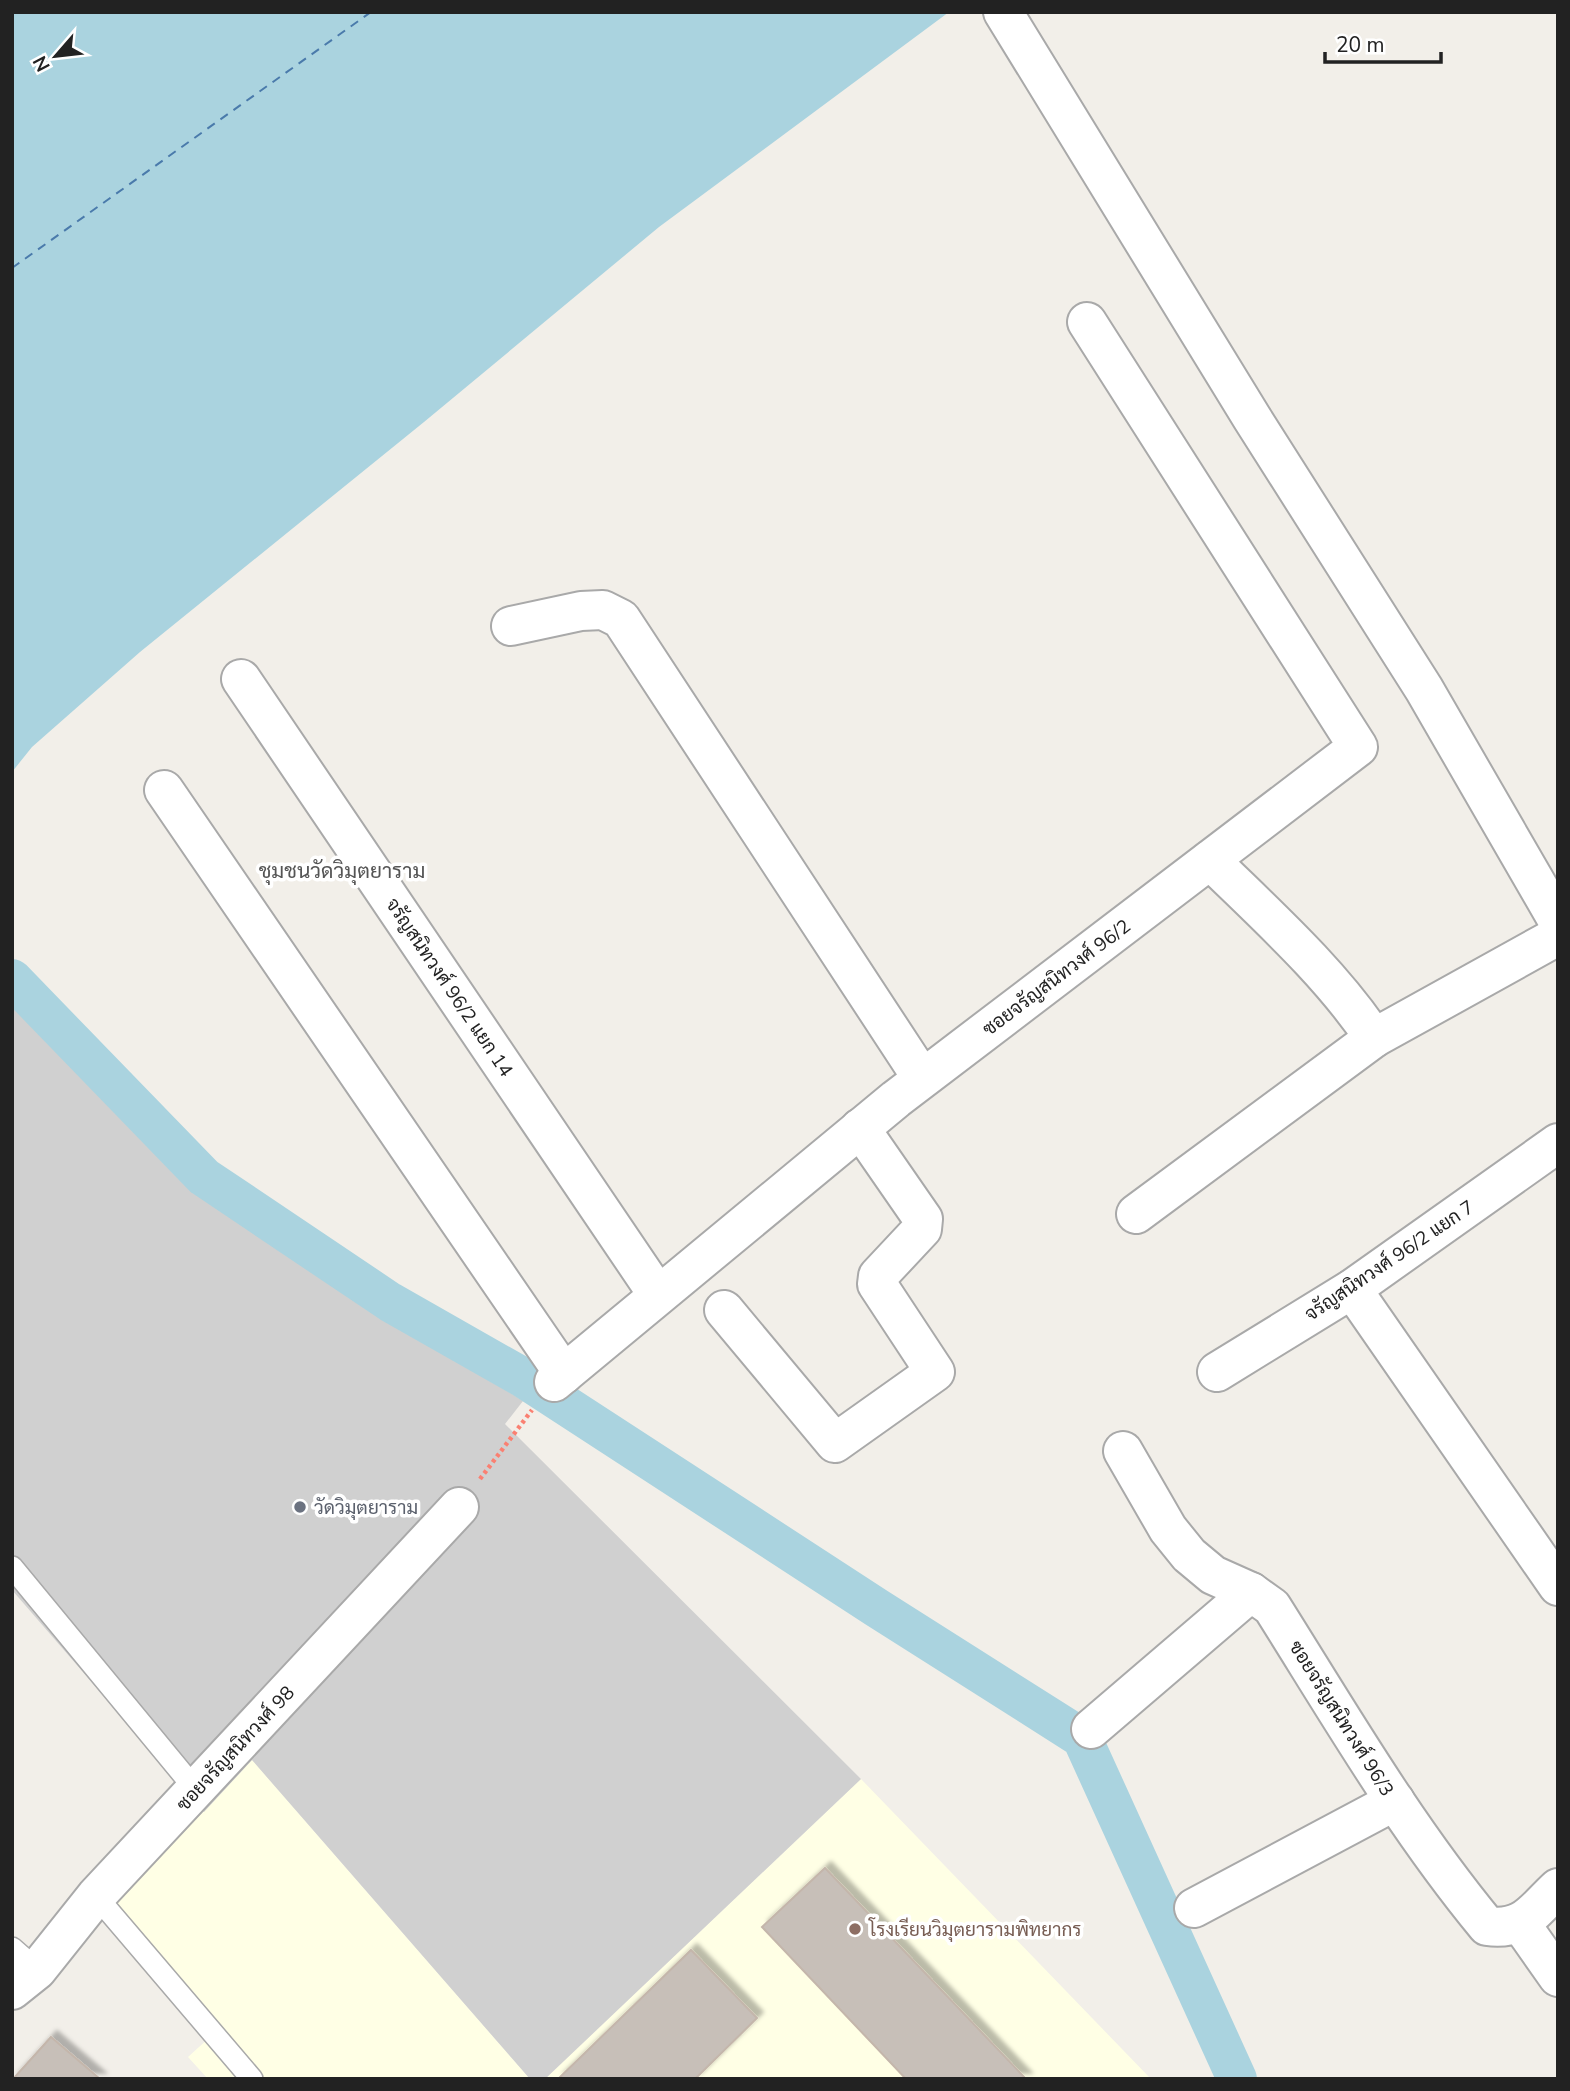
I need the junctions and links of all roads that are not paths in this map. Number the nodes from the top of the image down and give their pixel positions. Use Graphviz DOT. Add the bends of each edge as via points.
graph roads {
  1 [pos="1003,12"];
  2 [pos="1087,322"];
  3 [pos="511,626"];
  4 [pos="241,679"];
  5 [pos="164,790"];
  6 [pos="1210,860"];
  7 [pos="1558,921"];
  8 [pos="1558,936"];
  9 [pos="1374,1038"];
  10 [pos="922,1078"];
  11 [pos="860,1128"];
  12 [pos="1558,1143"];
  13 [pos="1136,1214"];
  14 [pos="1352,1290"];
  15 [pos="658,1295"];
  16 [pos="724,1310"];
  17 [pos="1217,1373"];
  18 [pos="1123,1451"];
  19 [pos="459,1507"];
  20 [pos="12,1567"];
  21 [pos="1558,1586"];
  22 [pos="1251,1592"];
  23 [pos="1091,1729"];
  24 [pos="196,1790"];
  25 [pos="1395,1801"];
  26 [pos="1558,1888"];
  27 [pos="96,1896"];
  28 [pos="1194,1908"];
  29 [pos="1520,1923"];
  30 [pos="20,1969"];
  31 [pos="1558,1977"];
  32 [pos="252,2079"];
  1 -- 7 [label="street" via="1424,689"];
  2 -- 6 [label="street, ซอยจรัญสนิทวงศ์ 96/2" via="1358,747"];
  3 -- 10 [label="street" via="581,611 603,610 621,619"];
  4 -- 15 [label="street, จรัญสนิทวงศ์ 96/2 แยก 14"];
  5 -- 15 [label="street, ซอยจรัญสนิทวงศ์ 96/2" via="559,1378"];
  6 -- 9 [label="street" via="1355,1010"];
  6 -- 10 [label="street, ซอยจรัญสนิทวงศ์ 96/2"];
  8 -- 9 [label="street"];
  9 -- 13 [label="street"];
  10 -- 11 [label="street, ซอยจรัญสนิทวงศ์ 96/2"];
  11 -- 15 [label="street, ซอยจรัญสนิทวงศ์ 96/2"];
  11 -- 16 [label="street" via="923,1219 922,1230 878,1276 877,1284 934,1372 835,1443"];
  12 -- 14 [label="street, จรัญสนิทวงศ์ 96/2 แยก 7"];
  14 -- 17 [label="street, จรัญสนิทวงศ์ 96/2 แยก 7"];
  14 -- 21 [label="street"];
  18 -- 22 [label="street, ซอยจรัญสนิทวงศ์ 96/3" via="1168,1529 1189,1555 1213,1575"];
  19 -- 24 [label="street, ซอยจรัญสนิทวงศ์ 98"];
  20 -- 24 [label="lane"];
  22 -- 23 [label="street"];
  22 -- 25 [label="street, ซอยจรัญสนิทวงศ์ 96/3" via="1272,1607"];
  24 -- 27 [label="street, ซอยจรัญสนิทวงศ์ 98"];
  25 -- 28 [label="street"];
  25 -- 29 [label="street, ซอยจรัญสนิทวงศ์ 96/3" via="1487,1926"];
  26 -- 29 [label="street"];
  27 -- 30 [label="street, ซอยจรัญสนิทวงศ์ 98"];
  27 -- 32 [label="lane"];
  29 -- 31 [label="street"];
}
